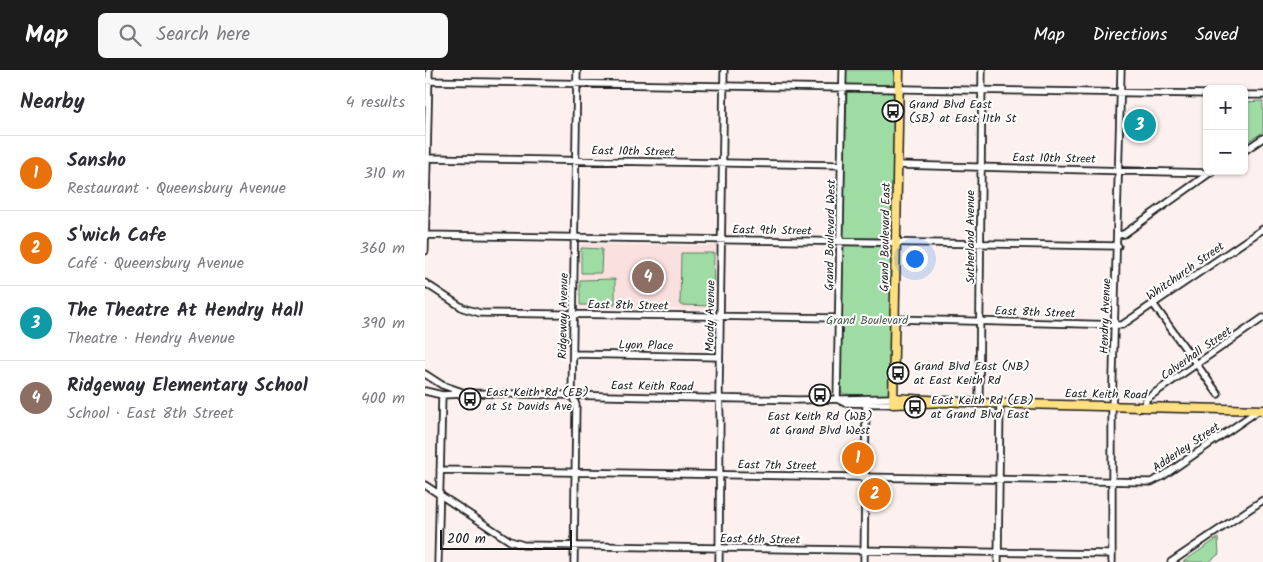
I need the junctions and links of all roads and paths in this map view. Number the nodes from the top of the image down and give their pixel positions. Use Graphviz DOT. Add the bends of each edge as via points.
graph roads {
  1 [pos="429,70"];
  2 [pos="577,70"];
  3 [pos="724,70"];
  4 [pos="843,70"];
  5 [pos="899,70"];
  6 [pos="983,70"];
  7 [pos="1121,70"];
  8 [pos="427,81"];
  9 [pos="577,84"];
  10 [pos="723,86"];
  11 [pos="842,88"];
  12 [pos="899,88"];
  13 [pos="982,90"];
  14 [pos="1121,92"];
  15 [pos="1203,94"];
  16 [pos="1248,95"];
  17 [pos="1263,95"];
  18 [pos="1263,138"];
  19 [pos="1248,147"];
  20 [pos="426,158"];
  21 [pos="575,160"];
  22 [pos="722,163"];
  23 [pos="841,165"];
  24 [pos="897,165"];
  25 [pos="981,166"];
  26 [pos="1119,169"];
  27 [pos="1203,172"];
  28 [pos="1208,175"];
  29 [pos="1263,229"];
  30 [pos="425,235"];
  31 [pos="1118,235"];
  32 [pos="574,237"];
  33 [pos="721,239"];
  34 [pos="840,241"];
  35 [pos="896,242"];
  36 [pos="981,244"];
  37 [pos="1118,246"];
  38 [pos="425,251"];
  39 [pos="425,283"];
  40 [pos="1154,305"];
  41 [pos="573,314"];
  42 [pos="720,317"];
  43 [pos="838,318"];
  44 [pos="1263,318"];
  45 [pos="894,319"];
  46 [pos="979,321"];
  47 [pos="1116,325"];
  48 [pos="573,354"];
  49 [pos="719,357"];
  50 [pos="1197,364"];
  51 [pos="425,374"];
  52 [pos="425,391"];
  53 [pos="465,393"];
  54 [pos="442,394"];
  55 [pos="1218,394"];
  56 [pos="573,395"];
  57 [pos="879,397"];
  58 [pos="719,398"];
  59 [pos="856,398"];
  60 [pos="837,399"];
  61 [pos="893,401"];
  62 [pos="979,403"];
  63 [pos="1000,403"];
  64 [pos="866,404"];
  65 [pos="1113,405"];
  66 [pos="1145,407"];
  67 [pos="1262,409"];
  68 [pos="441,470"];
  69 [pos="575,472"];
  70 [pos="720,475"];
  71 [pos="866,477"];
  72 [pos="999,479"];
  73 [pos="1113,481"];
  74 [pos="425,485"];
  75 [pos="439,495"];
  76 [pos="1263,500"];
  77 [pos="574,546"];
  78 [pos="719,548"];
  79 [pos="865,550"];
  80 [pos="998,553"];
  81 [pos="1112,554"];
  82 [pos="438,562"];
  83 [pos="574,562"];
  84 [pos="719,562"];
  85 [pos="865,562"];
  86 [pos="998,562"];
  87 [pos="1112,562"];
  88 [pos="1171,562"];
  1 -- 8 [label="street"];
  2 -- 9 [label="street, Ridgeway Avenue"];
  3 -- 10 [label="street, Moody Avenue"];
  4 -- 11 [label="street, Grand Boulevard West"];
  5 -- 12 [label="main road, Grand Boulevard East"];
  6 -- 13 [label="street, Sutherland Avenue"];
  7 -- 14 [label="street, Hendry Avenue"];
  8 -- 9 [label="street"];
  8 -- 20 [label="street"];
  9 -- 10 [label="street"];
  9 -- 21 [label="street, Ridgeway Avenue"];
  10 -- 11 [label="street"];
  10 -- 22 [label="street, Moody Avenue"];
  11 -- 12 [label="street"];
  11 -- 23 [label="street, Grand Boulevard West"];
  12 -- 13 [label="street"];
  12 -- 24 [label="main road, Grand Boulevard East"];
  13 -- 14 [label="street"];
  13 -- 25 [label="street, Sutherland Avenue"];
  14 -- 15 [label="street"];
  14 -- 26 [label="street, Hendry Avenue"];
  16 -- 17 [label="street"];
  18 -- 19 [label="street"];
  20 -- 21 [label="street, East 10th Street"];
  20 -- 30 [label="street"];
  21 -- 22 [label="street, East 10th Street"];
  21 -- 32 [label="street, Ridgeway Avenue"];
  22 -- 23 [label="street, East 10th Street"];
  22 -- 33 [label="street, Moody Avenue"];
  23 -- 34 [label="street, Grand Boulevard West"];
  24 -- 25 [label="street, East 10th Street"];
  24 -- 35 [label="main road, Grand Boulevard East"];
  25 -- 26 [label="street, East 10th Street"];
  25 -- 36 [label="street, Sutherland Avenue"];
  26 -- 27 [label="street, East 10th Street"];
  26 -- 31 [label="street, Hendry Avenue"];
  28 -- 31 [label="street" via="1124,234"];
  29 -- 40 [label="street, Whitchurch Street"];
  30 -- 32 [label="street, East 9th Street"];
  30 -- 38 [label="street"];
  31 -- 37 [label="street, Hendry Avenue"];
  32 -- 33 [label="street, East 9th Street"];
  32 -- 41 [label="street, Ridgeway Avenue"];
  33 -- 34 [label="street, East 9th Street"];
  33 -- 42 [label="street, Moody Avenue"];
  34 -- 35 [label="street, East 9th Street"];
  34 -- 43 [label="street, Grand Boulevard West"];
  35 -- 36 [label="street, East 9th Street"];
  35 -- 45 [label="main road, Grand Boulevard East"];
  36 -- 37 [label="street, East 9th Street"];
  36 -- 46 [label="street, Sutherland Avenue"];
  37 -- 47 [label="street, Hendry Avenue"];
  39 -- 41 [label="street, East 8th Street" via="474,312"];
  40 -- 47 [label="street, Whitchurch Street" via="1125,324"];
  40 -- 50 [label="street"];
  41 -- 42 [label="street, East 8th Street"];
  41 -- 48 [label="street, Ridgeway Avenue"];
  42 -- 43 [label="street, East 8th Street"];
  42 -- 49 [label="street, Moody Avenue"];
  43 -- 60 [label="street, Grand Boulevard West"];
  44 -- 50 [label="street, Calverhall Street"];
  45 -- 46 [label="street, East 8th Street"];
  45 -- 61 [label="main road, Grand Boulevard East"];
  46 -- 47 [label="street, East 8th Street"];
  46 -- 62 [label="street, Sutherland Avenue"];
  47 -- 65 [label="street, Hendry Avenue"];
  48 -- 49 [label="street, Lyon Place"];
  48 -- 56 [label="street, Ridgeway Avenue"];
  49 -- 58 [label="street, Moody Avenue"];
  50 -- 55 [label="street"];
  50 -- 66 [label="street, Calverhall Street" via="1146,399"];
  51 -- 53 [label="street, East Keith Road" via="442,385"];
  52 -- 54 [label="street, East Keith Road"];
  53 -- 54 [label="street, East Keith Road"];
  53 -- 56 [label="street, East Keith Road"];
  54 -- 68 [label="street"];
  56 -- 58 [label="street, East Keith Road"];
  56 -- 69 [label="street, Ridgeway Avenue" via="576,405"];
  57 -- 59 [label="street, East Keith Road"];
  57 -- 61 [label="street, East Keith Road"];
  57 -- 64 [label="street"];
  58 -- 60 [label="street, East Keith Road"];
  58 -- 70 [label="street, Moody Avenue"];
  59 -- 60 [label="street, East Keith Road"];
  59 -- 64 [label="street"];
  60 -- 64 [label="street, East Keith Road" via="845,403"];
  61 -- 62 [label="main road, East Keith Road" via="930,399"];
  61 -- 64 [label="street, East Keith Road"];
  62 -- 63 [label="main road, East Keith Road"];
  63 -- 65 [label="main road, East Keith Road"];
  63 -- 72 [label="street"];
  64 -- 71 [label="street"];
  65 -- 66 [label="main road, East Keith Road"];
  65 -- 73 [label="street, Hendry Avenue"];
  66 -- 67 [label="main road, East Keith Road"];
  67 -- 73 [label="street, Adderley Street" via="1156,480"];
  68 -- 69 [label="street, East 7th Street"];
  68 -- 75 [label="street"];
  69 -- 70 [label="street, East 7th Street"];
  69 -- 77 [label="street, Ridgeway Avenue"];
  70 -- 71 [label="street, East 7th Street"];
  70 -- 78 [label="street, Moody Avenue"];
  71 -- 72 [label="street, East 7th Street"];
  71 -- 79 [label="street"];
  72 -- 73 [label="street, East 7th Street"];
  72 -- 80 [label="street"];
  73 -- 81 [label="street, Hendry Avenue"];
  74 -- 75 [label="street, East 6th Street"];
  75 -- 77 [label="street, East 6th Street" via="515,543"];
  75 -- 82 [label="street"];
  76 -- 88 [label="street"];
  77 -- 78 [label="street, East 6th Street"];
  77 -- 83 [label="street, Ridgeway Avenue"];
  78 -- 79 [label="street, East 6th Street"];
  78 -- 84 [label="street, Moody Avenue"];
  79 -- 80 [label="street, East 6th Street"];
  79 -- 85 [label="street"];
  80 -- 81 [label="street, East 6th Street"];
  80 -- 86 [label="street"];
  81 -- 87 [label="street, Hendry Avenue"];
}
